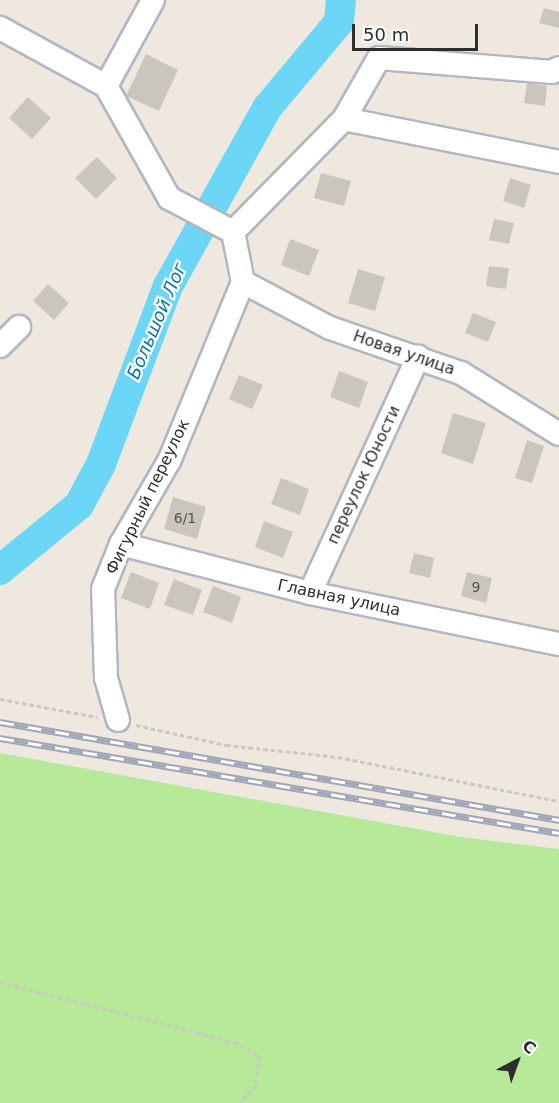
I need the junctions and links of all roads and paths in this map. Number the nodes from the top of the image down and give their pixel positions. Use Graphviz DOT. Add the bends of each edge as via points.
graph roads {
  1 [pos="153,0"];
  2 [pos="0,28"];
  3 [pos="559,68"];
  4 [pos="106,86"];
  5 [pos="344,119"];
  6 [pos="559,162"];
  7 [pos="233,232"];
  8 [pos="243,282"];
  9 [pos="19,327"];
  10 [pos="0,346"];
  11 [pos="418,357"];
  12 [pos="559,434"];
  13 [pos="121,544"];
  14 [pos="310,593"];
  15 [pos="559,644"];
  16 [pos="0,699"];
  17 [pos="118,720"];
  18 [pos="559,801"];
  19 [pos="0,982"];
  20 [pos="240,1103"];
  1 -- 4 [label="street"];
  2 -- 4 [label="street"];
  3 -- 5 [label="street" via="552,72 379,58"];
  4 -- 7 [label="street" via="169,198"];
  5 -- 6 [label="street"];
  5 -- 7 [label="street"];
  7 -- 8 [label="street"];
  8 -- 11 [label="street, Новая улица" via="330,328"];
  8 -- 13 [label="street, Фигурный переулок" via="170,459"];
  9 -- 10 [label="street"];
  11 -- 12 [label="street, Новая улица" via="461,373"];
  11 -- 14 [label="street, переулок Юности"];
  13 -- 14 [label="street, Главная улица"];
  13 -- 17 [label="street, Фигурный переулок" via="103,589 106,678"];
  14 -- 15 [label="street, Главная улица"];
  16 -- 17 [label="path"];
  17 -- 18 [label="path" via="226,745 338,757"];
  19 -- 20 [label="path" via="234,1042 259,1056 256,1084"];
}
